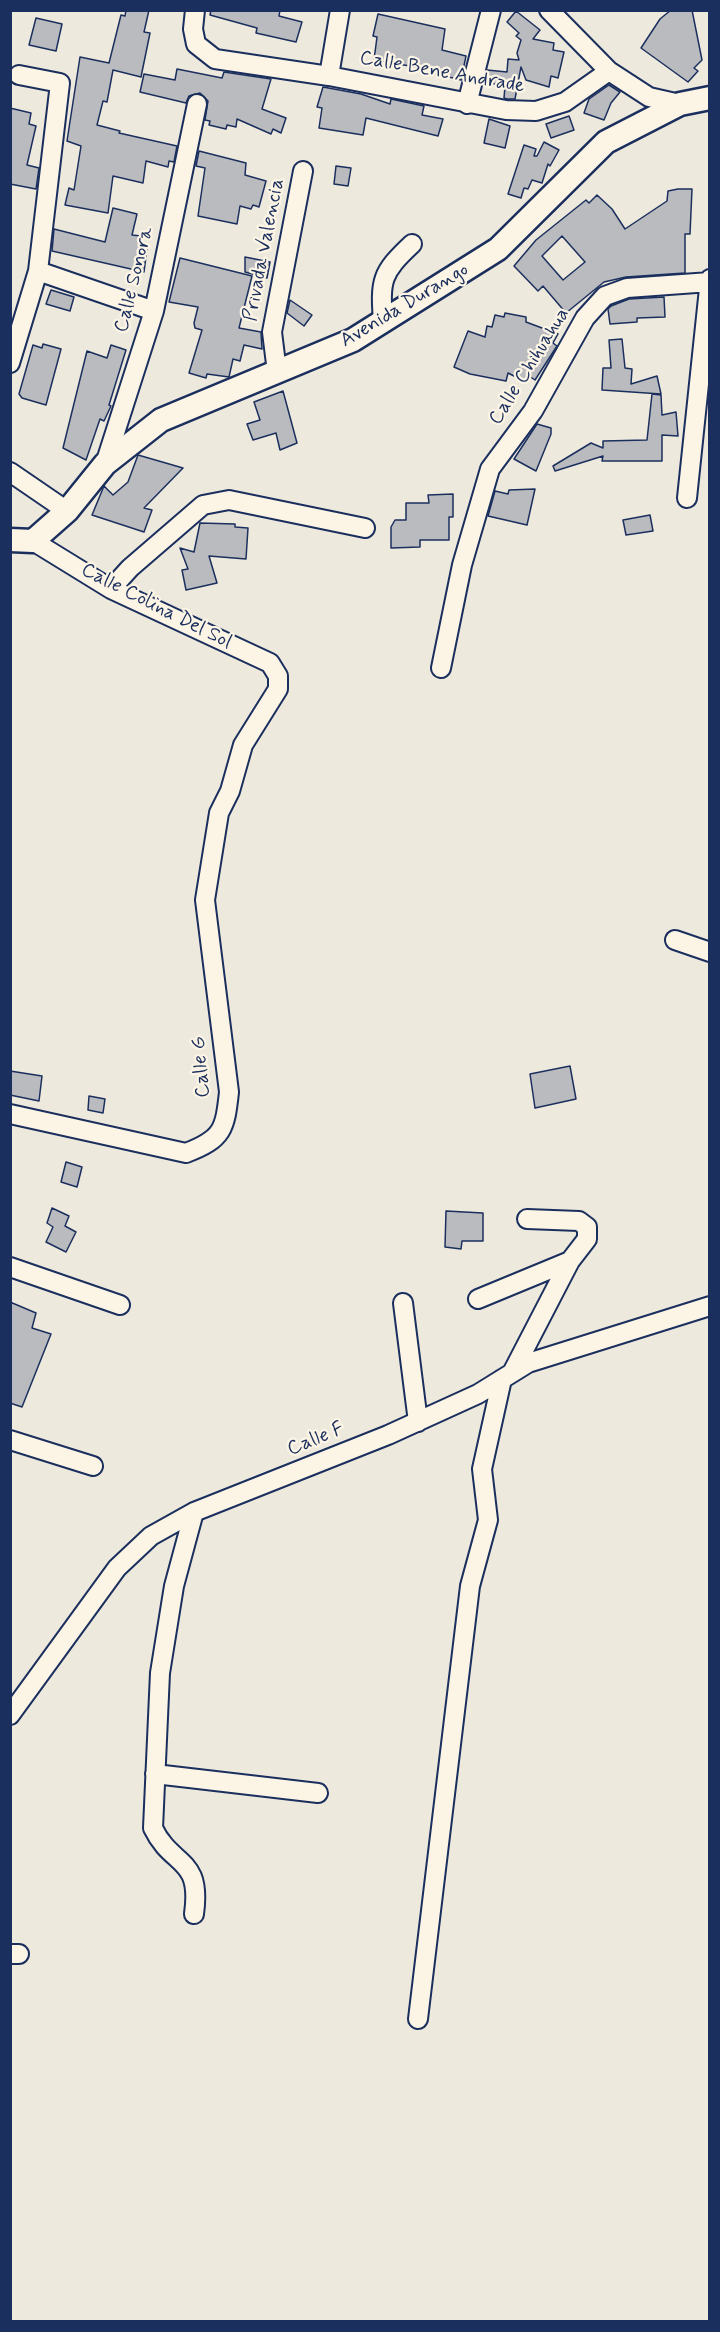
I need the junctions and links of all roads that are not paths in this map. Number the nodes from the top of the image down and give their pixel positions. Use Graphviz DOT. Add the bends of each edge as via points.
graph roads {
  1 [pos="195,10"];
  2 [pos="340,10"];
  3 [pos="491,10"];
  4 [pos="549,10"];
  5 [pos="609,71"];
  6 [pos="19,75"];
  7 [pos="329,76"];
  8 [pos="710,98"];
  9 [pos="197,104"];
  10 [pos="467,104"];
  11 [pos="680,104"];
  12 [pos="303,171"];
  13 [pos="412,244"];
  14 [pos="38,271"];
  15 [pos="709,281"];
  16 [pos="154,310"];
  17 [pos="383,322"];
  18 [pos="10,363"];
  19 [pos="277,372"];
  20 [pos="105,464"];
  21 [pos="10,472"];
  22 [pos="687,498"];
  23 [pos="67,511"];
  24 [pos="365,528"];
  25 [pos="10,540"];
  26 [pos="33,541"];
  27 [pos="111,589"];
  28 [pos="270,663"];
  29 [pos="441,668"];
  30 [pos="675,940"];
  31 [pos="710,952"];
  32 [pos="10,1114"];
  33 [pos="527,1219"];
  34 [pos="570,1261"];
  35 [pos="10,1267"];
  36 [pos="478,1299"];
  37 [pos="404,1303"];
  38 [pos="120,1305"];
  39 [pos="710,1306"];
  40 [pos="507,1376"];
  41 [pos="418,1422"];
  42 [pos="10,1440"];
  43 [pos="93,1466"];
  44 [pos="194,1512"];
  45 [pos="10,1715"];
  46 [pos="155,1774"];
  47 [pos="318,1793"];
  48 [pos="194,1914"];
  49 [pos="418,2019"];
  1 -- 7 [label="street, Calle Bene Andrade" via="196,44 215,59"];
  2 -- 7 [label="street, Calle Bene Andrade"];
  3 -- 10 [label="street"];
  4 -- 5 [label="street"];
  5 -- 10 [label="street, Calle Bene Andrade" via="565,102 536,111"];
  5 -- 11 [label="street" via="649,97"];
  6 -- 14 [label="street" via="60,83"];
  7 -- 10 [label="street, Calle Bene Andrade"];
  8 -- 11 [label="main road, Avenida Durango"];
  9 -- 16 [label="street, Calle Sonora"];
  11 -- 17 [label="main road, Avenida Durango" via="606,142 498,249"];
  12 -- 19 [label="street, Privada Valencia" via="272,332"];
  13 -- 17 [label="street" via="389,265 381,290"];
  14 -- 16 [label="street"];
  14 -- 18 [label="street"];
  15 -- 22 [label="street, Calle Chihuahua"];
  15 -- 29 [label="street, Calle Chihuahua" via="627,288 605,296 585,318 533,411 490,469 462,565"];
  16 -- 20 [label="street, Calle Sonora"];
  17 -- 19 [label="main road, Avenida Durango" via="353,340"];
  19 -- 20 [label="main road, Avenida Durango" via="161,420"];
  20 -- 23 [label="main road, Avenida Durango"];
  21 -- 23 [label="street"];
  23 -- 26 [label="main road, Avenida Durango"];
  24 -- 27 [label="street" via="229,500 203,506"];
  25 -- 26 [label="main road, Calle Colina Del Sol"];
  26 -- 27 [label="street, Calle Colina Del Sol"];
  27 -- 28 [label="street, Calle Colina Del Sol"];
  28 -- 32 [label="street, Calle G" via="278,676 278,689 243,746 219,813 205,900 229,1092 225,1121 210,1144 186,1153"];
  30 -- 31 [label="street"];
  33 -- 34 [label="street" via="579,1221 587,1227 587,1239"];
  34 -- 36 [label="street"];
  34 -- 40 [label="street"];
  35 -- 38 [label="street"];
  37 -- 41 [label="street"];
  39 -- 40 [label="street, Calle F" via="528,1363"];
  40 -- 41 [label="street, Calle F"];
  40 -- 49 [label="street" via="482,1469 488,1520 470,1586"];
  41 -- 44 [label="street, Calle F"];
  42 -- 43 [label="street"];
  44 -- 45 [label="street, Calle F" via="151,1536 117,1568"];
  44 -- 46 [label="street" via="174,1586 160,1673"];
  46 -- 47 [label="street"];
  46 -- 48 [label="street" via="153,1828 194,1878"];
}
